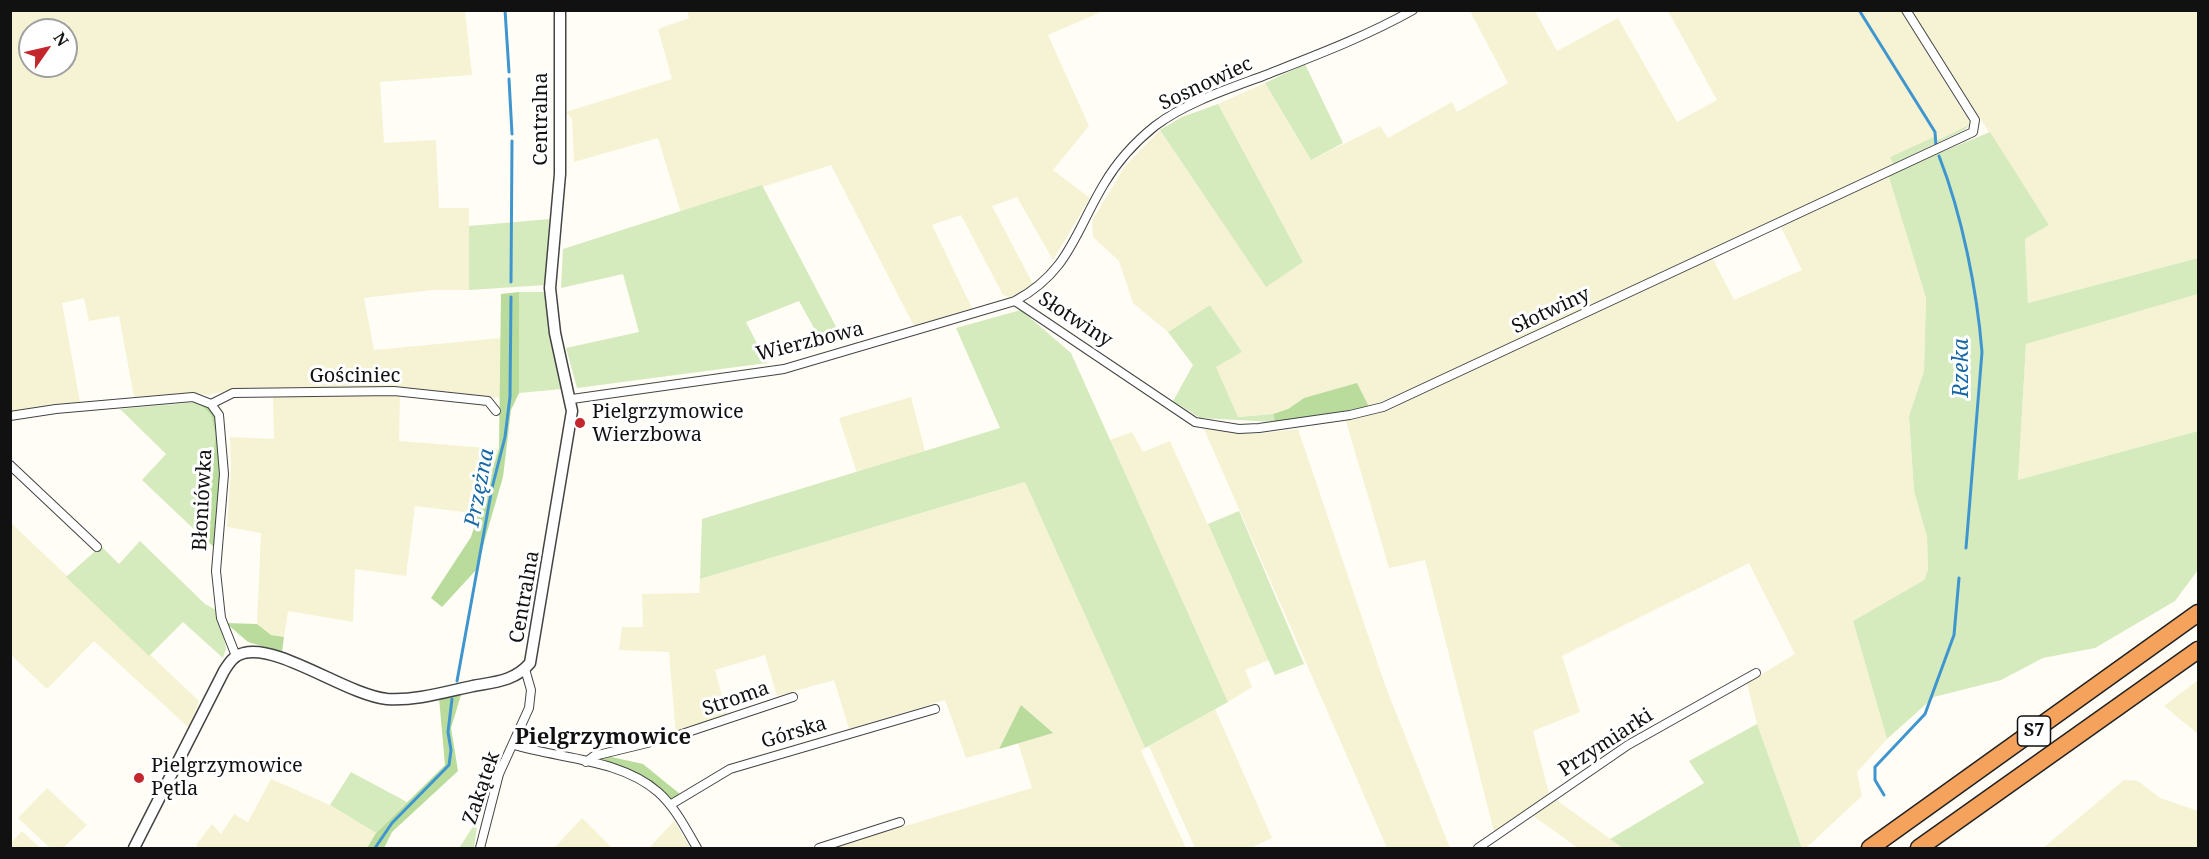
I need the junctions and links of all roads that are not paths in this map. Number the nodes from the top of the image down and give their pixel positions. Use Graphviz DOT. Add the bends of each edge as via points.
graph roads {
  1 [pos="560,10"];
  2 [pos="1413,10"];
  3 [pos="1906,10"];
  4 [pos="1016,301"];
  5 [pos="572,399"];
  6 [pos="212,404"];
  7 [pos="496,411"];
  8 [pos="10,416"];
  9 [pos="10,465"];
  10 [pos="97,547"];
  11 [pos="2199,613"];
  12 [pos="2199,650"];
  13 [pos="236,656"];
  14 [pos="525,669"];
  15 [pos="1756,673"];
  16 [pos="793,697"];
  17 [pos="934,709"];
  18 [pos="514,745"];
  19 [pos="586,762"];
  20 [pos="670,805"];
  21 [pos="900,822"];
  22 [pos="698,848"];
  23 [pos="134,849"];
  24 [pos="480,849"];
  25 [pos="819,849"];
  26 [pos="1478,849"];
  27 [pos="1870,849"];
  28 [pos="1919,849"];
  1 -- 5 [label="street, Centralna" via="560,174 550,288 555,333"];
  2 -- 4 [label="street, Sosnowiec" via="1369,34 1226,90 1157,125 1121,159 1104,183 1067,254 1047,281"];
  3 -- 4 [label="street, Słotwiny" via="1975,120 1973,132 1383,407 1259,428 1195,422"];
  4 -- 5 [label="street, Wierzbowa" via="784,369"];
  5 -- 14 [label="street, Centralna" via="572,422 535,644"];
  6 -- 7 [label="street, Gościniec" via="233,393 394,391 488,401"];
  6 -- 8 [label="street" via="193,397"];
  6 -- 13 [label="street, Błoniówka" via="219,414 225,474 217,581 221,618"];
  9 -- 10 [label="street"];
  11 -- 27 [label="highway, S7"];
  12 -- 28 [label="highway, S7"];
  13 -- 14 [label="street, Centralna" via="254,652 281,658 371,696 389,699 512,679"];
  13 -- 23 [label="street" via="224,671"];
  14 -- 18 [label="street, Zakątek" via="530,699"];
  15 -- 26 [label="street, Przymiarki" via="1628,745"];
  16 -- 19 [label="street, Stroma" via="676,736 594,756"];
  17 -- 20 [label="street, Górska" via="730,769"];
  18 -- 19 [label="street"];
  18 -- 24 [label="street, Zakątek" via="499,774"];
  19 -- 20 [label="street" via="638,778"];
  20 -- 22 [label="street"];
  21 -- 25 [label="street"];
}
